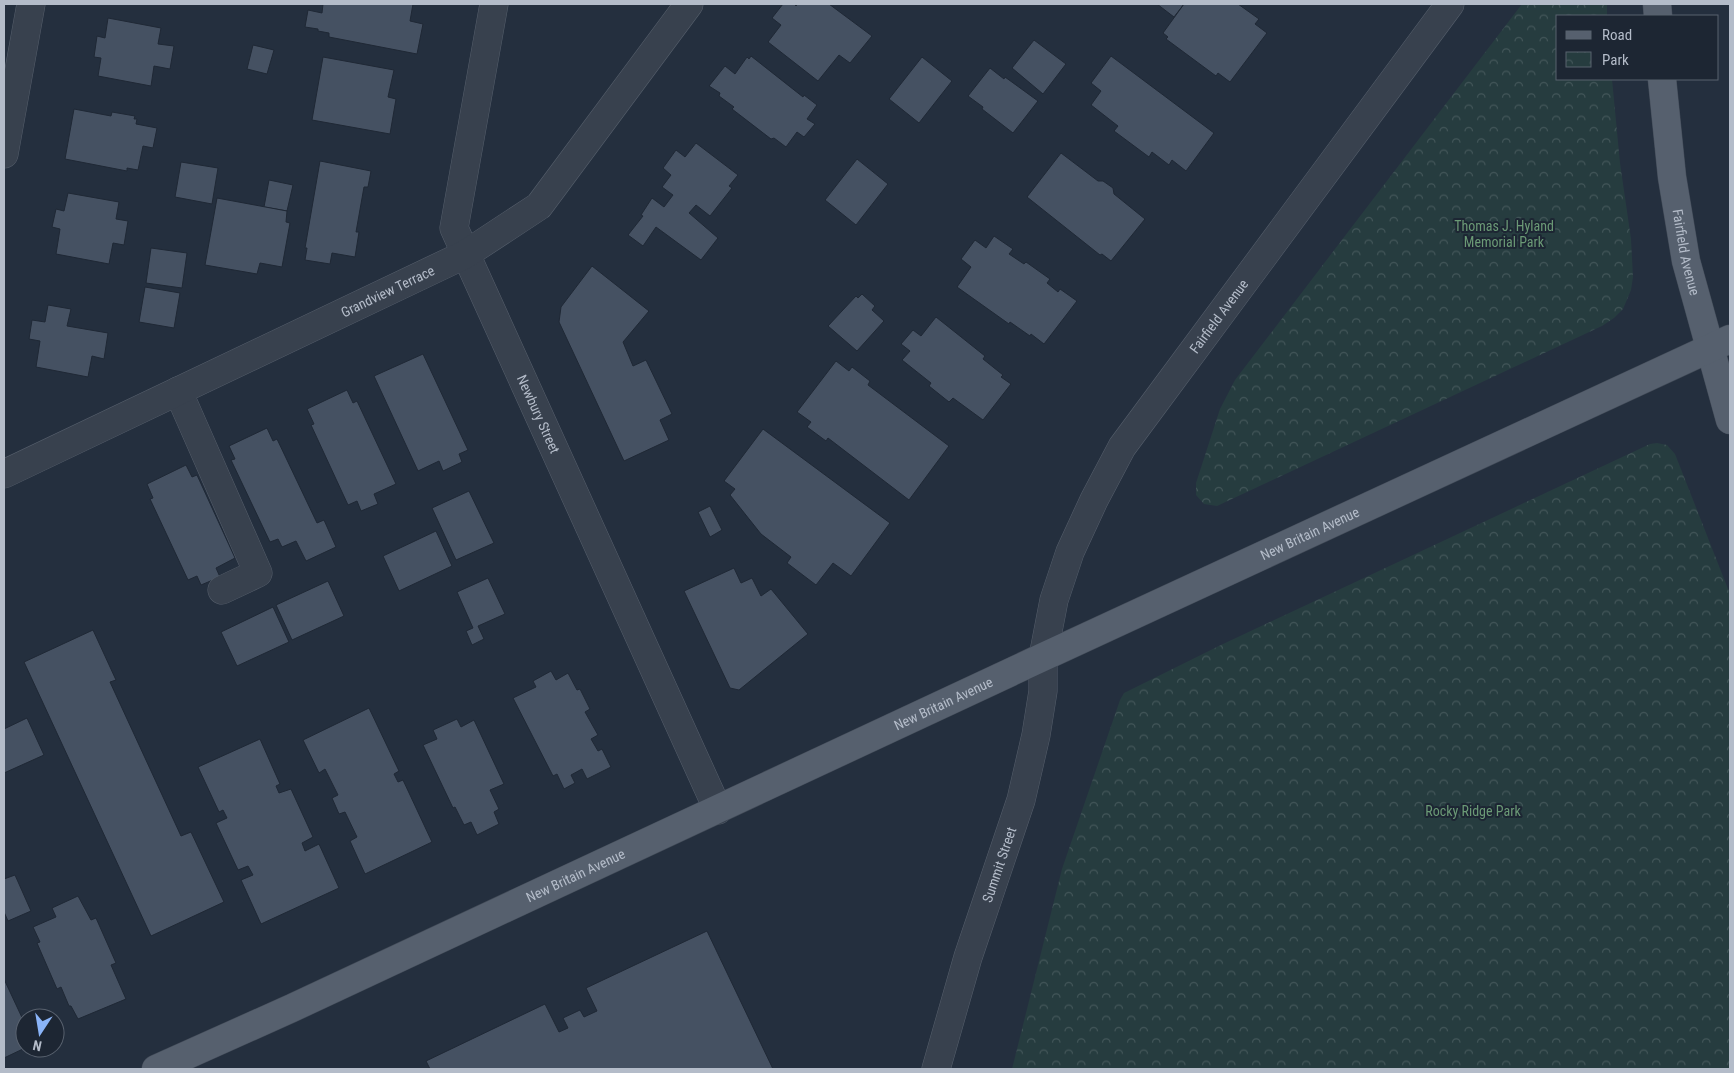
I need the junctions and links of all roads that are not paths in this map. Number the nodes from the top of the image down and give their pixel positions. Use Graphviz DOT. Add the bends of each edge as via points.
graph roads {
  1 [pos="30,4"];
  2 [pos="494,4"];
  3 [pos="689,4"];
  4 [pos="1450,4"];
  5 [pos="1662,80"];
  6 [pos="4,154"];
  7 [pos="466,254"];
  8 [pos="1720,343"];
  9 [pos="178,391"];
  10 [pos="1730,420"];
  11 [pos="4,474"];
  12 [pos="222,590"];
  13 [pos="1043,657"];
  14 [pos="718,810"];
  15 [pos="156,1069"];
  16 [pos="936,1069"];
  1 -- 6 [label="street"];
  2 -- 7 [label="street, Newbury Street" via="454,228"];
  3 -- 7 [label="street, Grandview Terrace" via="540,206"];
  4 -- 13 [label="street, Fairfield Avenue" via="1122,447 1070,552 1054,600"];
  5 -- 8 [label="main road, Fairfield Avenue" via="1672,177 1686,261"];
  7 -- 9 [label="street, Grandview Terrace"];
  7 -- 14 [label="street, Newbury Street"];
  8 -- 10 [label="main road, Fairfield Avenue"];
  8 -- 13 [label="main road, New Britain Avenue"];
  9 -- 11 [label="street, Grandview Terrace"];
  9 -- 12 [label="street" via="258,573"];
  13 -- 14 [label="main road, New Britain Avenue"];
  13 -- 16 [label="street, Summit Street" via="1043,691 1021,800 968,957"];
  14 -- 15 [label="main road, New Britain Avenue"];
}
